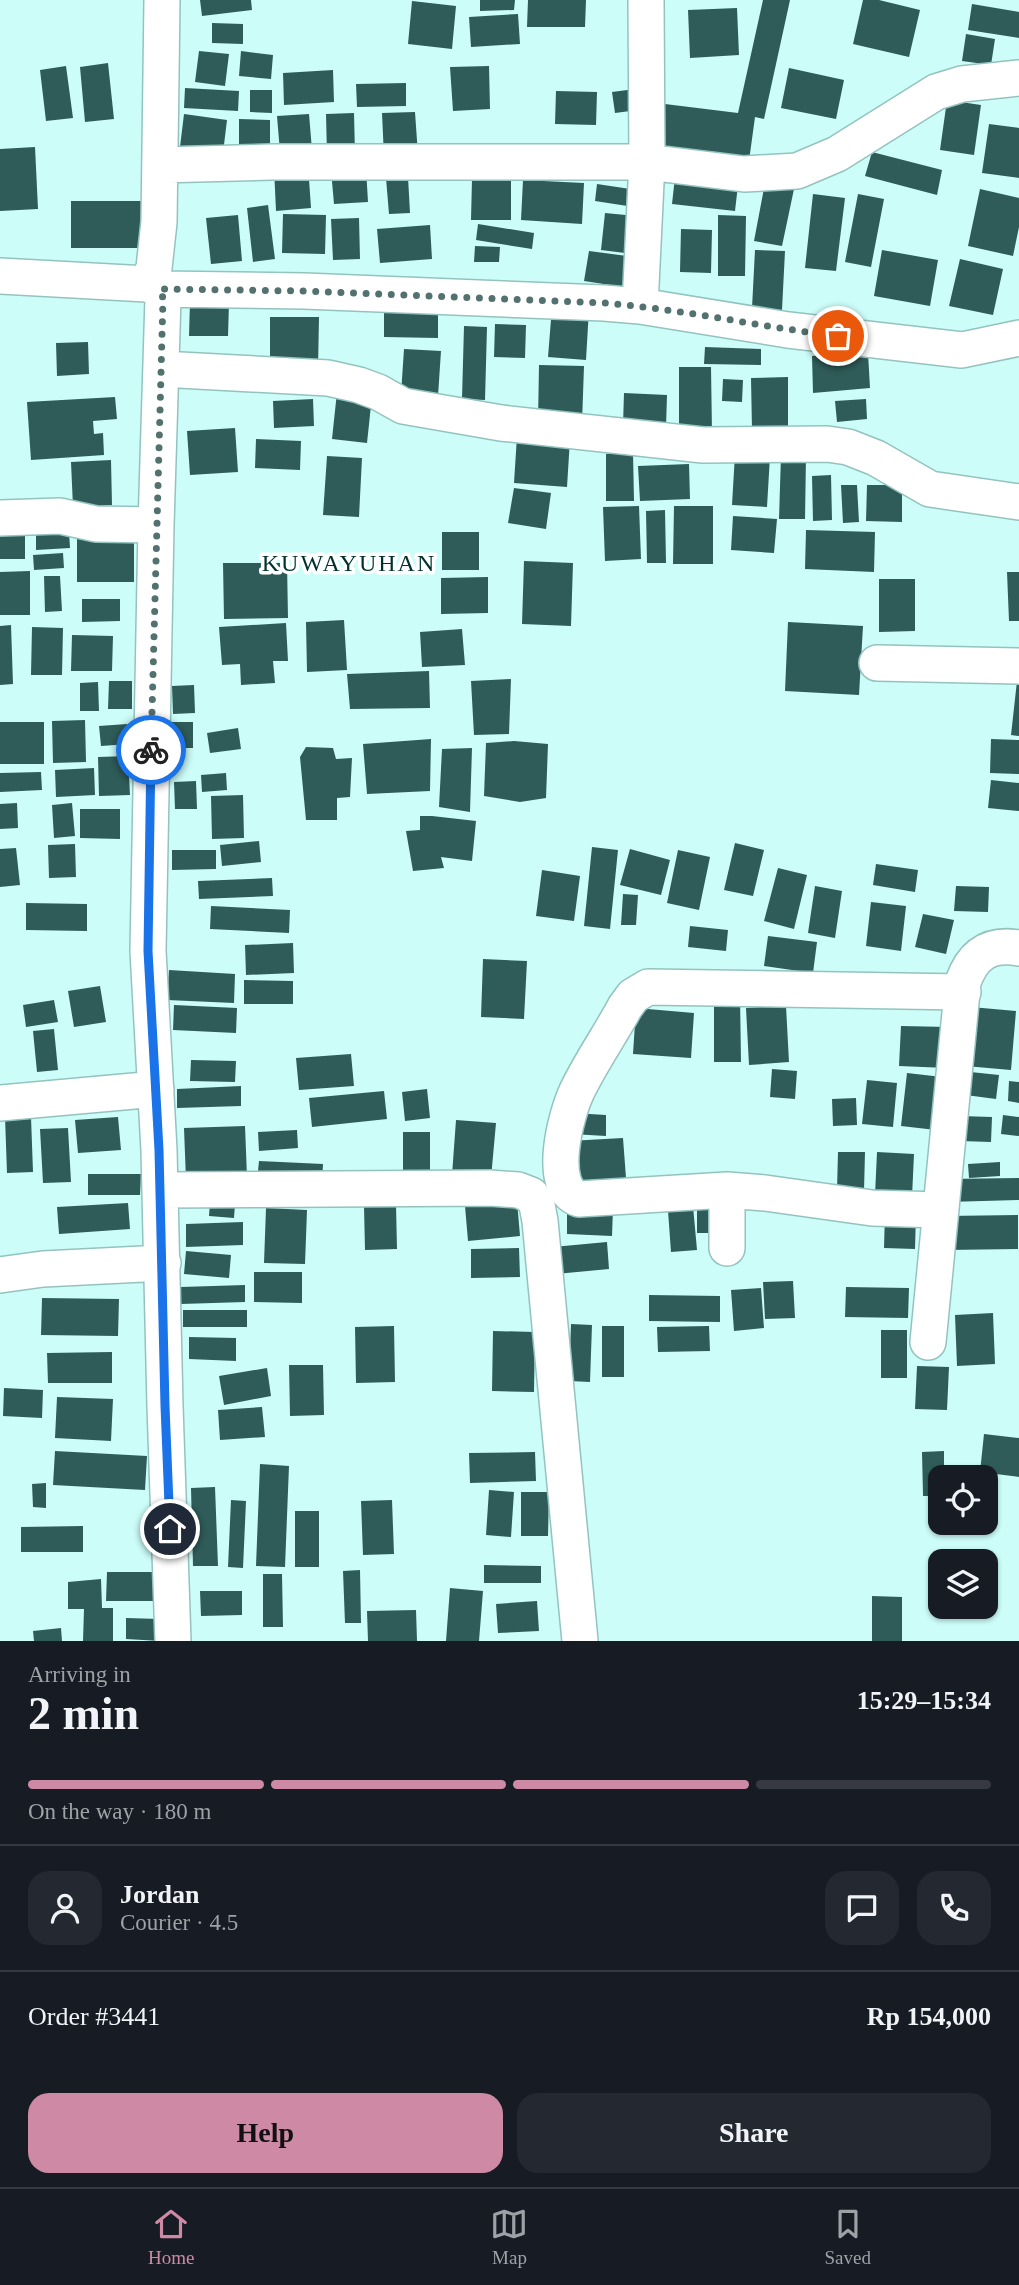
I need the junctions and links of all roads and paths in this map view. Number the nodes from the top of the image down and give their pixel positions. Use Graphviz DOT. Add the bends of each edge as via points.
graph roads {
  1 [pos="162,0"];
  2 [pos="646,0"];
  3 [pos="1019,78"];
  4 [pos="647,162"];
  5 [pos="160,165"];
  6 [pos="0,276"];
  7 [pos="153,287"];
  8 [pos="640,306"];
  9 [pos="1019,338"];
  10 [pos="161,369"];
  11 [pos="1019,502"];
  12 [pos="0,517"];
  13 [pos="156,525"];
  14 [pos="877,663"];
  15 [pos="1019,666"];
  16 [pos="1019,948"];
  17 [pos="962,992"];
  18 [pos="156,1090"];
  19 [pos="0,1103"];
  20 [pos="160,1190"];
  21 [pos="727,1190"];
  22 [pos="570,1196"];
  23 [pos="941,1210"];
  24 [pos="540,1221"];
  25 [pos="727,1248"];
  26 [pos="163,1263"];
  27 [pos="0,1275"];
  28 [pos="928,1342"];
  29 [pos="173,1641"];
  30 [pos="580,1641"];
  1 -- 5 [label="street"];
  2 -- 4 [label="street"];
  3 -- 4 [label="street" via="962,84 936,92 837,154 797,171 744,174"];
  4 -- 5 [label="street"];
  4 -- 8 [label="street"];
  5 -- 7 [label="street"];
  6 -- 7 [label="street"];
  7 -- 8 [label="street"];
  7 -- 10 [label="street" via="163,298"];
  8 -- 9 [label="street" via="788,330 962,350"];
  10 -- 11 [label="street" via="328,378 359,384 402,406 501,424 702,445 848,447 930,489"];
  10 -- 13 [label="street"];
  12 -- 13 [label="street" via="60,516 96,524"];
  13 -- 18 [label="street" via="148,951"];
  14 -- 15 [label="street"];
  16 -- 17 [label="street" via="990,948 976,957"];
  17 -- 22 [label="street" via="675,986 640,990 625,1007 570,1109 561,1170"];
  17 -- 23 [label="street"];
  18 -- 19 [label="street"];
  18 -- 20 [label="street"];
  20 -- 24 [label="street" via="518,1189 531,1195"];
  20 -- 26 [label="street"];
  21 -- 22 [label="street"];
  21 -- 23 [label="street" via="872,1208"];
  21 -- 25 [label="street"];
  22 -- 24 [label="street"];
  23 -- 28 [label="street"];
  24 -- 30 [label="street"];
  26 -- 27 [label="street"];
  26 -- 29 [label="street"];
}
